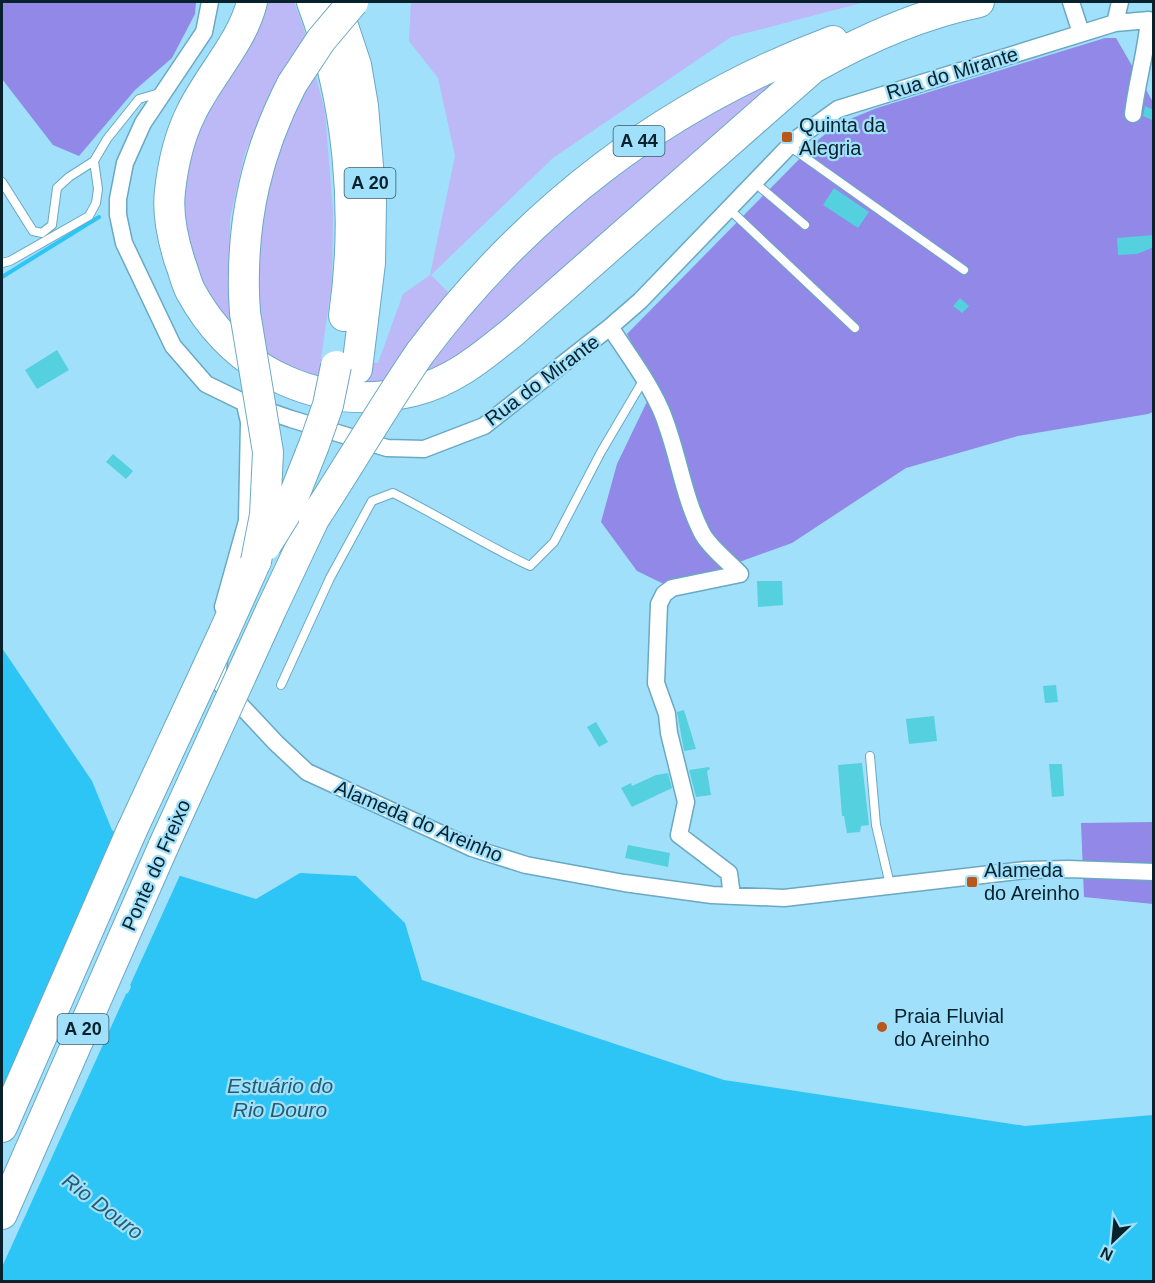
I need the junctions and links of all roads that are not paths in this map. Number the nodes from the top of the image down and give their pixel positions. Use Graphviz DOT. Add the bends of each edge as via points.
graph roads {
  1 [pos="210,2"];
  2 [pos="252,2"];
  3 [pos="312,2"];
  4 [pos="334,2"];
  5 [pos="353,2"];
  6 [pos="978,2"];
  7 [pos="1071,2"];
  8 [pos="1120,2"];
  9 [pos="917,18"];
  10 [pos="1115,23"];
  11 [pos="1081,33"];
  12 [pos="163,92"];
  13 [pos="1133,114"];
  14 [pos="789,146"];
  15 [pos="94,161"];
  16 [pos="2,182"];
  17 [pos="754,182"];
  18 [pos="729,209"];
  19 [pos="806,225"];
  20 [pos="2,263"];
  21 [pos="964,270"];
  22 [pos="610,327"];
  23 [pos="855,328"];
  24 [pos="346,368"];
  25 [pos="644,378"];
  26 [pos="245,404"];
  27 [pos="314,519"];
  28 [pos="256,561"];
  29 [pos="281,685"];
  30 [pos="870,756"];
  31 [pos="1154,872"];
  32 [pos="890,885"];
  33 [pos="732,896"];
  34 [pos="2,1127"];
  35 [pos="2,1214"];
  1 -- 12 [label="street, Rua do Mirante" via="204,32"];
  2 -- 9 [label="highway" via="236,40 191,112 176,152 169,194 172,237 189,290 210,323 250,361 306,390 373,397 414,391 471,366 813,68 857,43"];
  3 -- 24 [label="highway, A 20" via="341,104 351,200"];
  4 -- 24 [label="highway, A 20" via="358,75 371,202 370,263"];
  5 -- 28 [label="highway, bridge" via="292,84 262,153 249,204 243,264 245,313 268,452 265,515"];
  6 -- 9 [label="highway, A 44"];
  7 -- 11 [label="street"];
  8 -- 10 [label="street"];
  9 -- 27 [label="highway, A 44, bridge" via="886,22 783,60 718,93 604,166 533,226 484,276 420,353"];
  10 -- 11 [label="street, Rua do Mirante"];
  10 -- 13 [label="street, Rua do Mirante" via="1149,20"];
  11 -- 14 [label="street, Rua do Mirante" via="838,109"];
  12 -- 15 [label="lane" via="139,99"];
  12 -- 26 [label="street, Rua do Mirante" via="143,123 125,163 118,199 124,243 173,346 206,384"];
  14 -- 17 [label="street, Rua do Mirante"];
  14 -- 21 [label="lane"];
  15 -- 16 [label="lane" via="57,188 52,225 42,233 33,231"];
  15 -- 20 [label="lane" via="97,196 89,216"];
  17 -- 18 [label="street, Rua do Mirante"];
  17 -- 19 [label="lane"];
  18 -- 22 [label="street, Rua do Mirante"];
  18 -- 23 [label="lane"];
  22 -- 25 [label="street"];
  22 -- 26 [label="street, Rua do Mirante" via="484,426 424,449 387,448"];
  24 -- 27 [label="highway, A 20, bridge"];
  24 -- 28 [label="highway, A 20, bridge" via="289,508"];
  25 -- 29 [label="lane" via="554,542 530,566 393,493 372,501 330,578"];
  25 -- 33 [label="street" via="661,410 686,496 704,535 740,574 672,588 664,594 659,604 656,683 667,714 686,802 680,835 729,873"];
  26 -- 33 [label="street, Alameda do Areinho" via="249,422 247,521 223,605 217,680 276,743 307,772 472,848 526,866"];
  27 -- 35 [label="highway, Ponte do Freixo / A 20, bridge" via="164,845"];
  28 -- 34 [label="highway, Ponte do Freixo / A 20, bridge"];
  30 -- 32 [label="lane" via="876,825"];
  31 -- 32 [label="street, Alameda do Areinho" via="1026,870"];
  32 -- 33 [label="street, Alameda do Areinho" via="784,898"];
}
